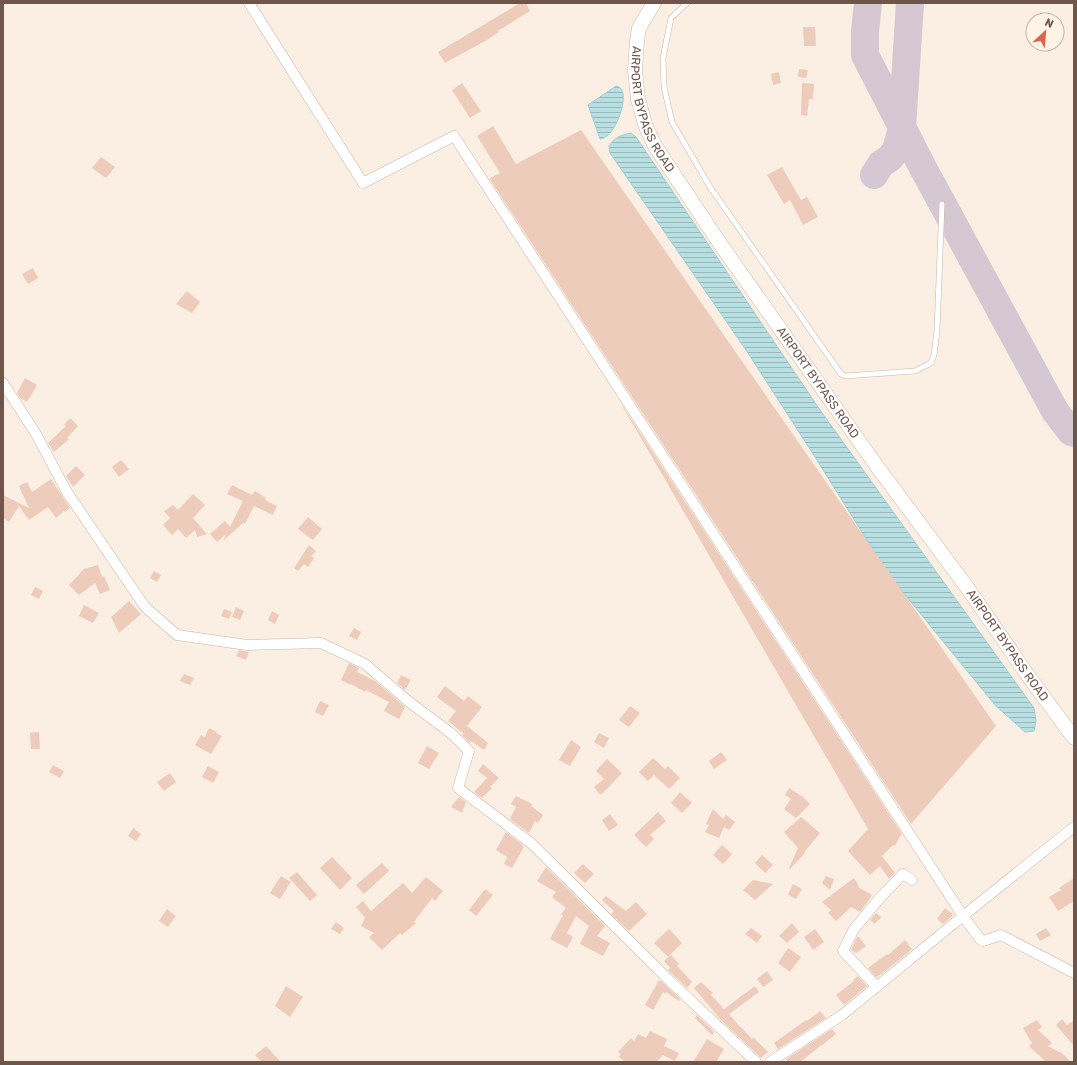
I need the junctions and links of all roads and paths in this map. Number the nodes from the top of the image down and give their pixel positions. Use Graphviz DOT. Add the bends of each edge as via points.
graph roads {
  1 [pos="249,3"];
  2 [pos="654,3"];
  3 [pos="687,3"];
  4 [pos="942,204"];
  5 [pos="3,383"];
  6 [pos="1057,714"];
  7 [pos="1074,728"];
  8 [pos="1074,738"];
  9 [pos="1074,827"];
  10 [pos="912,880"];
  11 [pos="963,916"];
  12 [pos="1074,973"];
  13 [pos="876,987"];
  14 [pos="756,1062"];
  15 [pos="770,1062"];
  1 -- 11 [label="street" via="363,183 454,136"];
  2 -- 6 [label="street, AIRPORT BYPASS ROAD" via="640,28 635,70 638,99 646,127 655,146 876,465"];
  3 -- 4 [label="lane" via="671,18 663,58 664,87 672,122 710,188 841,374 845,376 915,371 931,363 936,330"];
  5 -- 14 [label="street" via="36,434 67,492 144,607 177,635 246,645 320,643 365,664 452,734 469,751 458,788 531,843 670,982"];
  6 -- 7 [label="street"];
  6 -- 8 [label="street, AIRPORT BYPASS ROAD"];
  9 -- 11 [label="street"];
  10 -- 13 [label="street" via="903,874 854,929 843,951"];
  11 -- 12 [label="street" via="983,941 1001,935"];
  11 -- 13 [label="street"];
  13 -- 15 [label="street" via="842,1015"];
}
